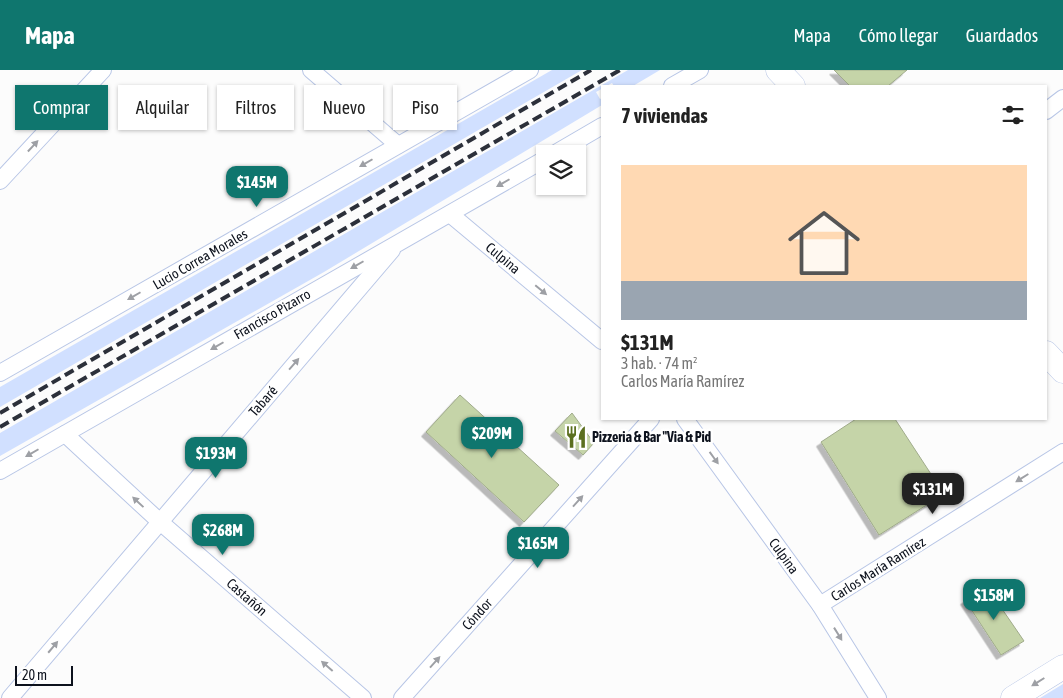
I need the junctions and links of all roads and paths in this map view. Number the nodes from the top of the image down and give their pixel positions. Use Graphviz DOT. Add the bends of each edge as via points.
graph roads {
  1 [pos="103,70"];
  2 [pos="311,70"];
  3 [pos="530,70"];
  4 [pos="700,70"];
  5 [pos="778,70"];
  6 [pos="674,85"];
  7 [pos="792,85"];
  8 [pos="1063,98"];
  9 [pos="1047,110"];
  10 [pos="601,127"];
  11 [pos="398,145"];
  12 [pos="569,145"];
  13 [pos="536,164"];
  14 [pos="0,181"];
  15 [pos="450,214"];
  16 [pos="400,241"];
  17 [pos="601,340"];
  18 [pos="1047,354"];
  19 [pos="1063,371"];
  20 [pos="0,373"];
  21 [pos="650,420"];
  22 [pos="686,420"];
  23 [pos="65,434"];
  24 [pos="1063,452"];
  25 [pos="0,471"];
  26 [pos="159,521"];
  27 [pos="820,605"];
  28 [pos="1063,667"];
  29 [pos="10,698"];
  30 [pos="363,698"];
  31 [pos="402,698"];
  32 [pos="878,698"];
  33 [pos="1013,698"];
  14 -- 1 [label="street, one-way"];
  2 -- 11 [label="street"];
  3 -- 11 [label="street, Lucio Correa Morales"];
  4 -- 6 [label="street"];
  5 -- 7 [label="main road"];
  8 -- 9 [label="street"];
  10 -- 12 [label="street"];
  11 -- 20 [label="street, Lucio Correa Morales, one-way"];
  13 -- 15 [label="street, Francisco Pizarro, one-way"];
  15 -- 16 [label="street, Francisco Pizarro"];
  15 -- 17 [label="street, Culpina, one-way"];
  16 -- 23 [label="street, Francisco Pizarro, one-way"];
  26 -- 16 [label="street, Tabaré, one-way"];
  18 -- 19 [label="main road"];
  31 -- 21 [label="street, Cóndor, one-way"];
  22 -- 27 [label="street, Culpina, one-way"];
  23 -- 25 [label="street, Francisco Pizarro, one-way"];
  26 -- 23 [label="street, Castañón, one-way"];
  24 -- 27 [label="street, Carlos María Ramírez, one-way"];
  29 -- 26 [label="street, Tabaré, one-way"];
  30 -- 26 [label="street, Castañón, one-way"];
  27 -- 32 [label="street, Culpina, one-way"];
  28 -- 33 [label="main road, one-way"];
}
